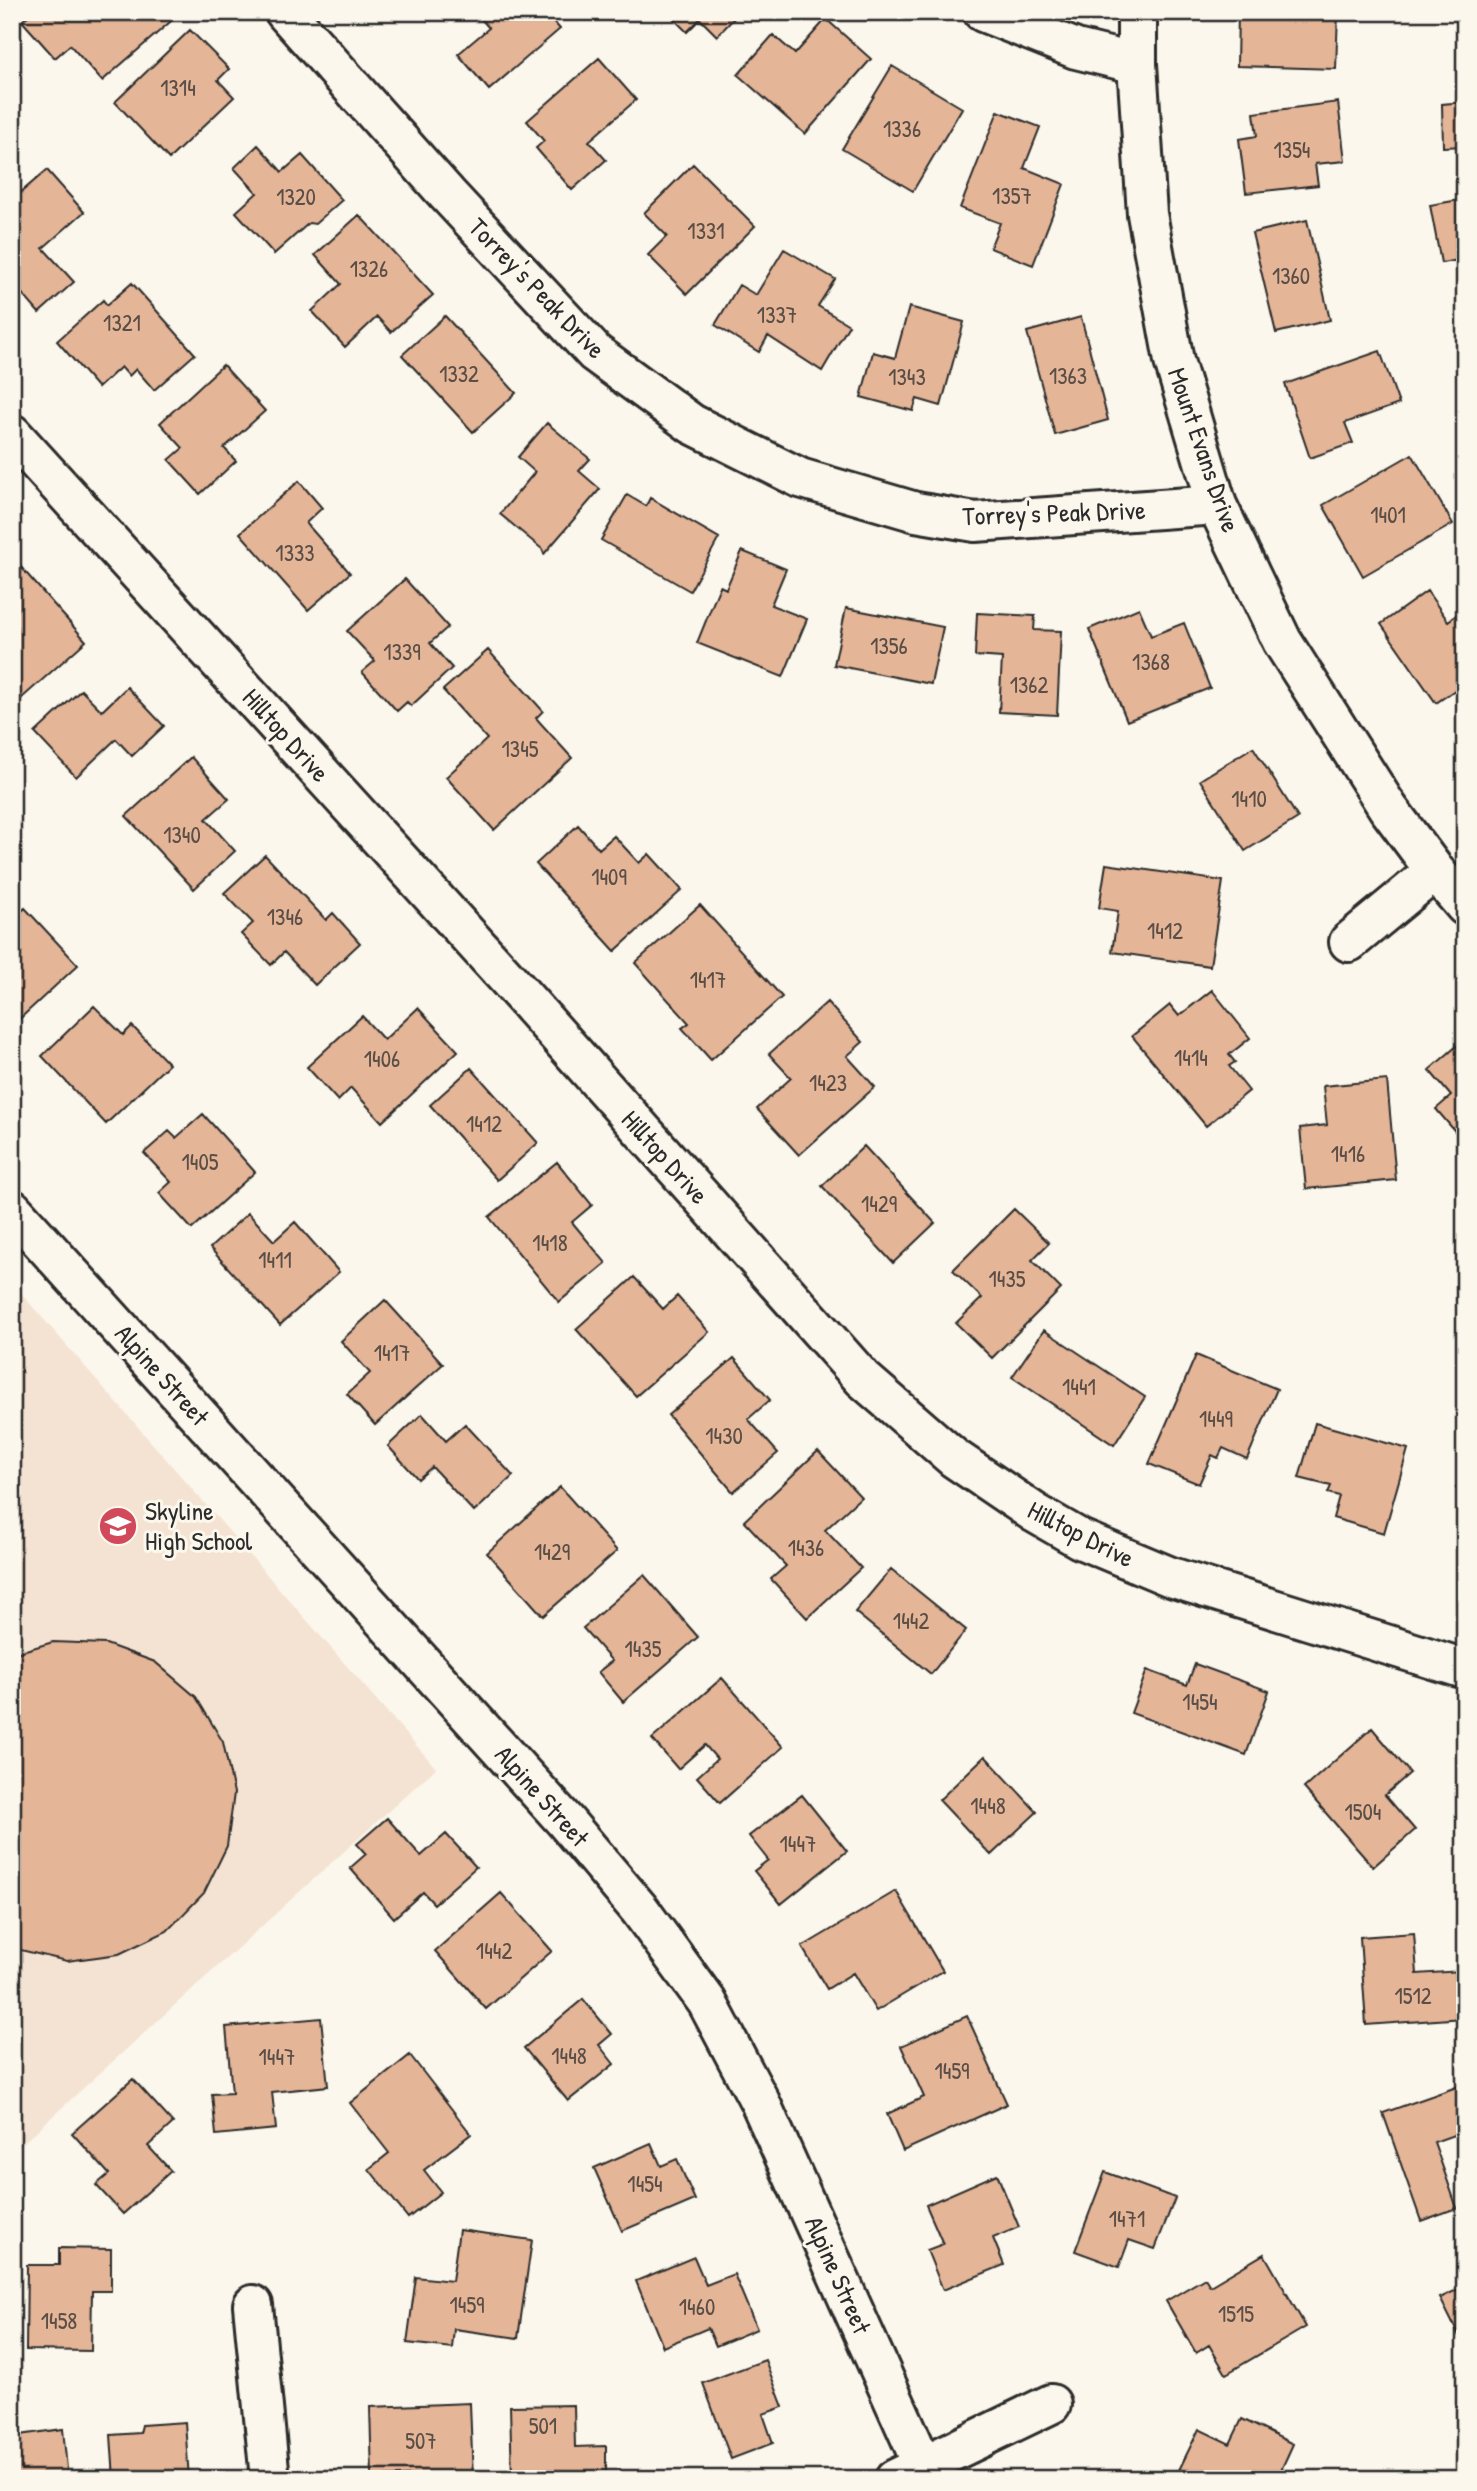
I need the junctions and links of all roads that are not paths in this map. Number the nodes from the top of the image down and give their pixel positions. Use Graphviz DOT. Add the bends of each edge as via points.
graph roads {
  1 [pos="285,12"];
  2 [pos="983,12"];
  3 [pos="1137,12"];
  4 [pos="1137,64"];
  5 [pos="12,434"];
  6 [pos="1217,505"];
  7 [pos="1435,871"];
  8 [pos="1465,906"];
  9 [pos="1349,942"];
  10 [pos="12,1209"];
  11 [pos="1465,1669"];
  12 [pos="253,2305"];
  13 [pos="1051,2404"];
  14 [pos="916,2474"];
  15 [pos="270,2479"];
  1 -- 6 [label="street, Torrey's Peak Drive" via="594,353 692,424 800,478 916,512 975,522"];
  2 -- 4 [label="street" via="1076,49"];
  3 -- 4 [label="street, Mount Evans Drive"];
  4 -- 6 [label="street, Mount Evans Drive" via="1149,227 1174,361"];
  5 -- 11 [label="street, Hilltop Drive" via="506,977 863,1379 954,1458 1080,1539 1171,1577"];
  6 -- 7 [label="street, Mount Evans Drive" via="1282,641 1388,808"];
  7 -- 8 [label="street, Mount Evans Drive"];
  7 -- 9 [label="street"];
  10 -- 14 [label="street, Alpine Street" via="565,1821 640,1910 706,2002 760,2102"];
  12 -- 15 [label="street"];
  13 -- 14 [label="street"];
}
